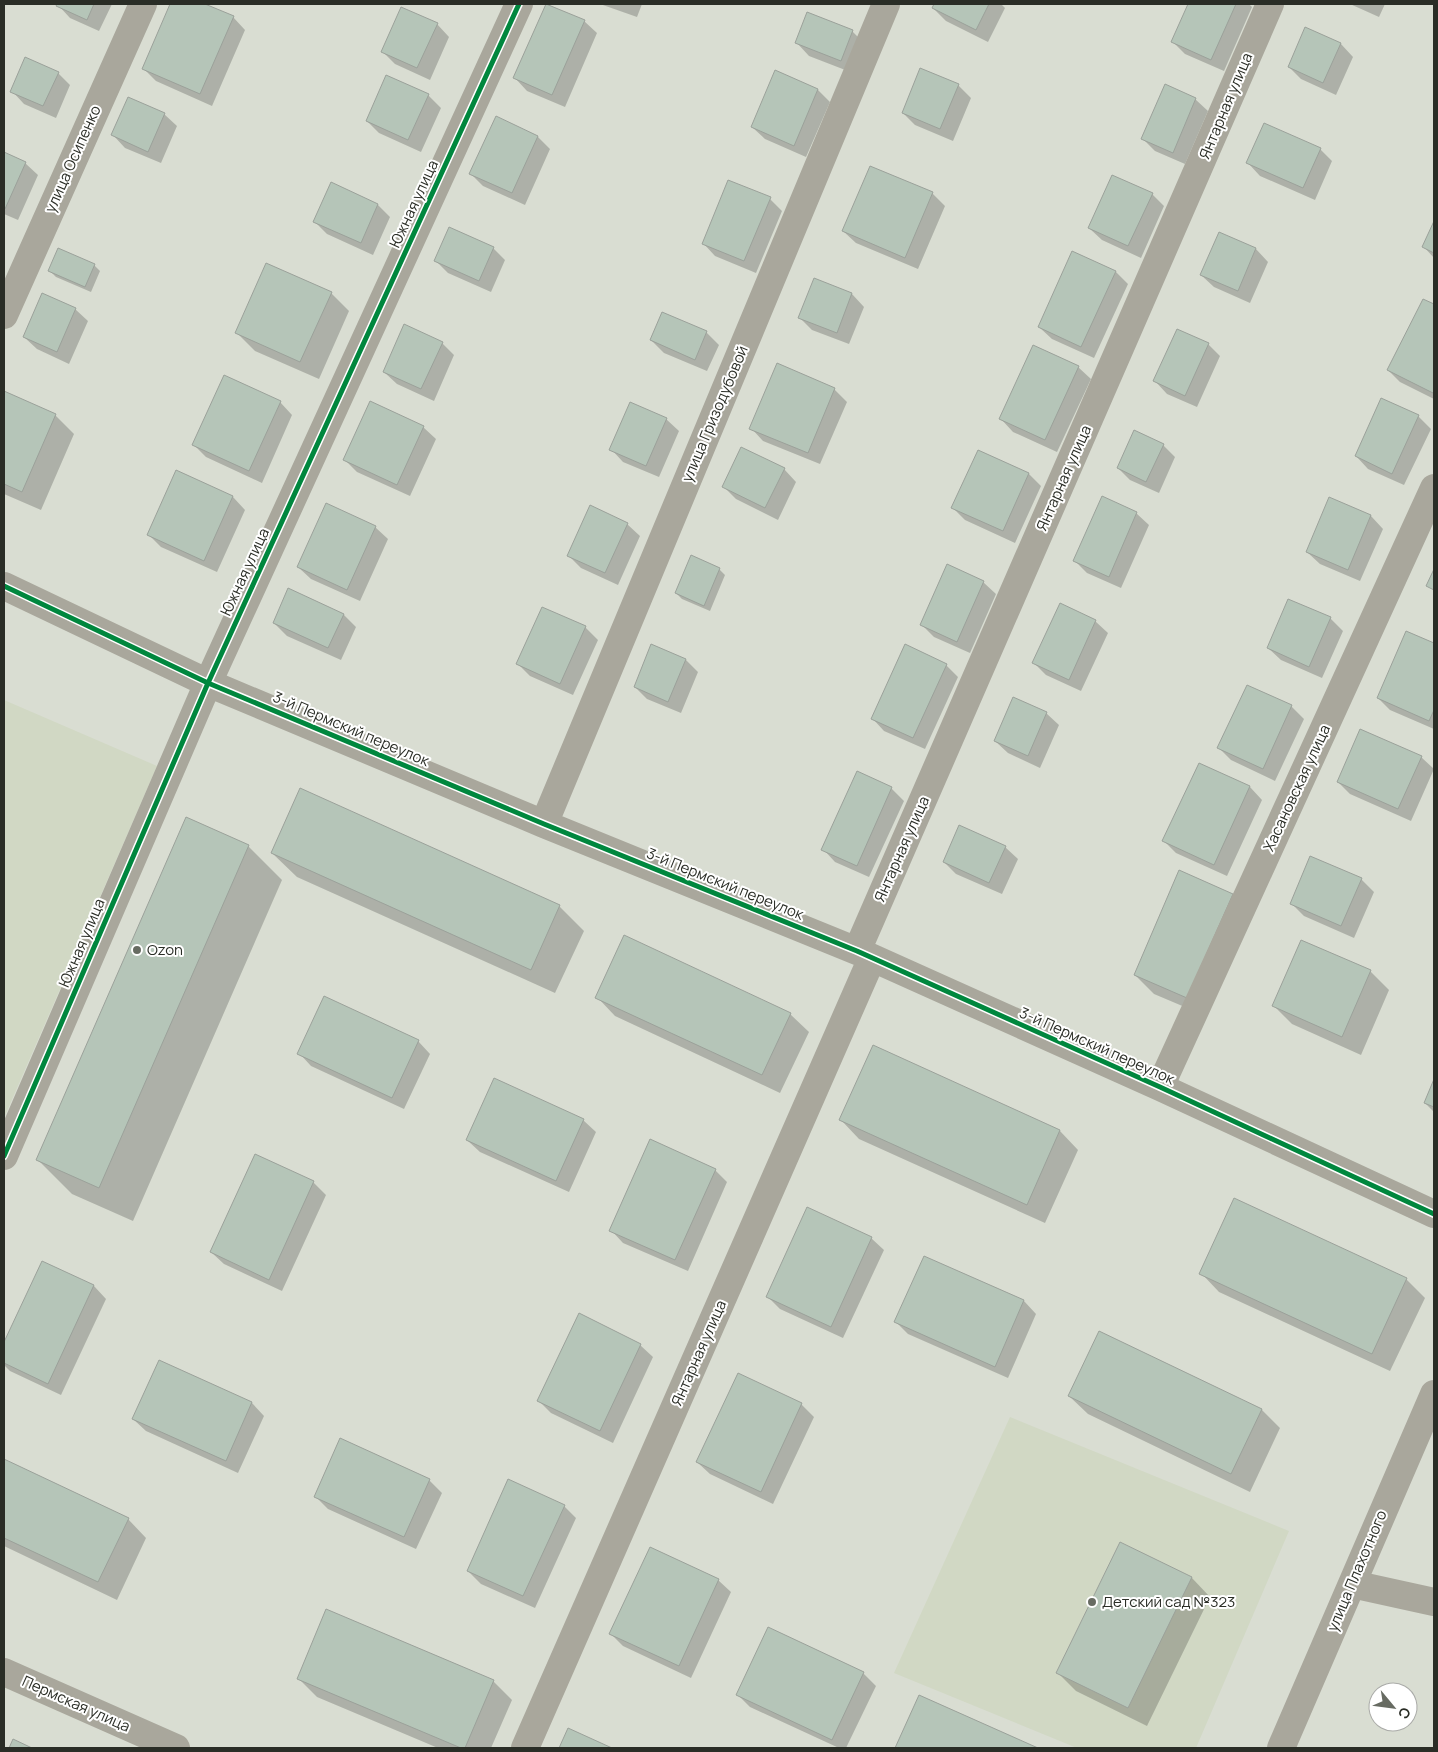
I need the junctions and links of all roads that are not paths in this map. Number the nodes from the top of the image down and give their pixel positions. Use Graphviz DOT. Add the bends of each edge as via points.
graph roads {
  1 [pos="143,4"];
  2 [pos="519,4"];
  3 [pos="886,4"];
  4 [pos="1270,4"];
  5 [pos="4,315"];
  6 [pos="1434,488"];
  7 [pos="4,586"];
  8 [pos="208,683"];
  9 [pos="544,824"];
  10 [pos="864,954"];
  11 [pos="1160,1087"];
  12 [pos="4,1156"];
  13 [pos="1434,1214"];
  14 [pos="1434,1394"];
  15 [pos="1352,1584"];
  16 [pos="1434,1602"];
  17 [pos="4,1672"];
  18 [pos="127,1738"];
  19 [pos="176,1748"];
  20 [pos="525,1748"];
  21 [pos="1281,1748"];
  1 -- 5 [label="street, улица Осипенко"];
  2 -- 8 [label="street, Южная улица"];
  3 -- 9 [label="street, улица Гризодубовой"];
  4 -- 10 [label="street, Янтарная улица"];
  6 -- 11 [label="street, Хасановская улица"];
  7 -- 8 [label="street, 3-й Пермский переулок"];
  8 -- 9 [label="street, 3-й Пермский переулок"];
  8 -- 12 [label="street, Южная улица"];
  9 -- 10 [label="street, 3-й Пермский переулок"];
  10 -- 11 [label="street, 3-й Пермский переулок"];
  10 -- 20 [label="street, Янтарная улица"];
  11 -- 13 [label="street, 3-й Пермский переулок"];
  14 -- 15 [label="street, улица Плахотного"];
  15 -- 16 [label="street"];
  15 -- 21 [label="street, улица Плахотного"];
  17 -- 18 [label="street, Пермская улица"];
  18 -- 19 [label="street, Пермская улица"];
}
